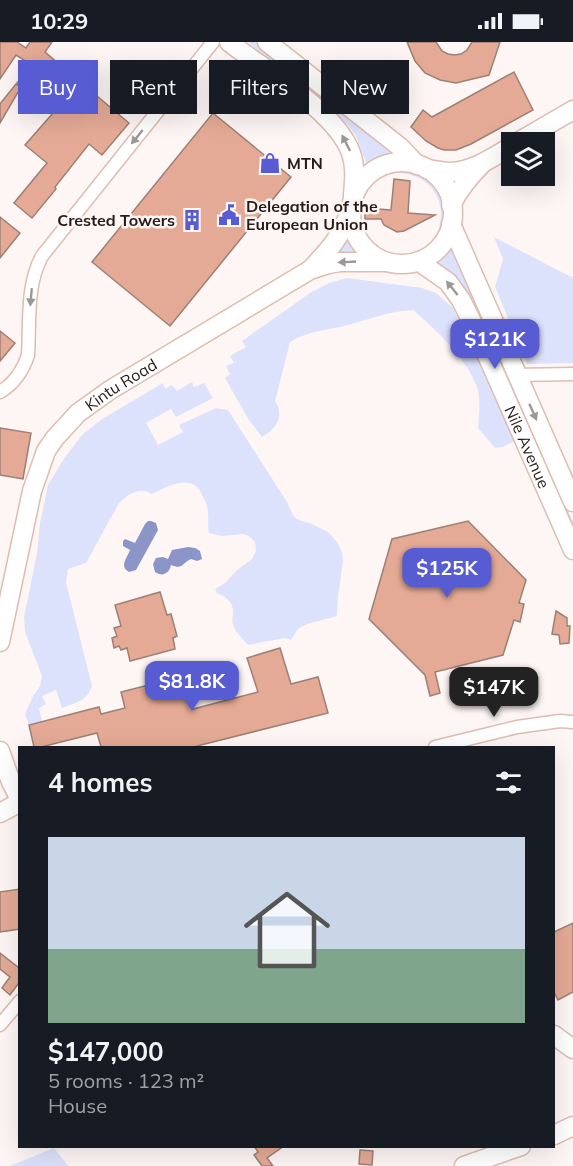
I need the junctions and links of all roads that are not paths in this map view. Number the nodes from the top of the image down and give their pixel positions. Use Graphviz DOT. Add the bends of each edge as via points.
graph roads {
  1 [pos="213,42"];
  2 [pos="229,42"];
  3 [pos="267,42"];
  4 [pos="573,110"];
  5 [pos="535,132"];
  6 [pos="501,152"];
  7 [pos="483,163"];
  8 [pos="422,167"];
  9 [pos="352,204"];
  10 [pos="451,205"];
  11 [pos="451,224"];
  12 [pos="418,261"];
  13 [pos="386,262"];
  14 [pos="310,270"];
  15 [pos="573,374"];
  16 [pos="517,375"];
  17 [pos="0,392"];
  18 [pos="573,502"];
  19 [pos="573,550"];
  20 [pos="0,642"];
  21 [pos="573,711"];
  22 [pos="560,721"];
  23 [pos="573,722"];
  24 [pos="439,746"];
  25 [pos="0,751"];
  26 [pos="18,797"];
  27 [pos="18,802"];
  28 [pos="0,813"];
  29 [pos="18,1002"];
  30 [pos="0,1025"];
  31 [pos="555,1036"];
  32 [pos="573,1049"];
  33 [pos="573,1126"];
  34 [pos="555,1135"];
  35 [pos="515,1148"];
  36 [pos="464,1166"];
  1 -- 17 [label="street, one-way" via="42,256 32,285 25,366"];
  9 -- 2 [label="main road, one-way" via="353,162 337,128"];
  3 -- 8 [label="main road"];
  4 -- 5 [label="main road"];
  6 -- 7 [label="main road"];
  7 -- 8 [label="main road" via="450,172"];
  7 -- 10 [label="main road"];
  8 -- 9 [label="main road" via="397,163 377,168 362,181"];
  8 -- 10 [label="main road" via="442,183"];
  9 -- 13 [label="main road" via="353,228 362,245"];
  9 -- 14 [label="main road" via="338,238"];
  10 -- 11 [label="main road"];
  11 -- 12 [label="main road" via="437,250"];
  11 -- 16 [label="main road, Nile Avenue"];
  12 -- 13 [label="main road"];
  19 -- 12 [label="main road, Nile Avenue, one-way" via="461,300 448,282"];
  13 -- 14 [label="main road, Kintu Road, one-way" via="340,262"];
  14 -- 20 [label="main road, Kintu Road" via="110,390 78,413 55,438 46,451 32,491"];
  15 -- 16 [label="street"];
  16 -- 18 [label="main road, Nile Avenue, one-way"];
  21 -- 22 [label="street"];
  22 -- 23 [label="street"];
  22 -- 24 [label="street"];
  25 -- 26 [label="main road"];
  27 -- 28 [label="main road"];
  29 -- 30 [label="street"];
  31 -- 32 [label="main road"];
  33 -- 34 [label="main road"];
  35 -- 36 [label="main road"];
}
